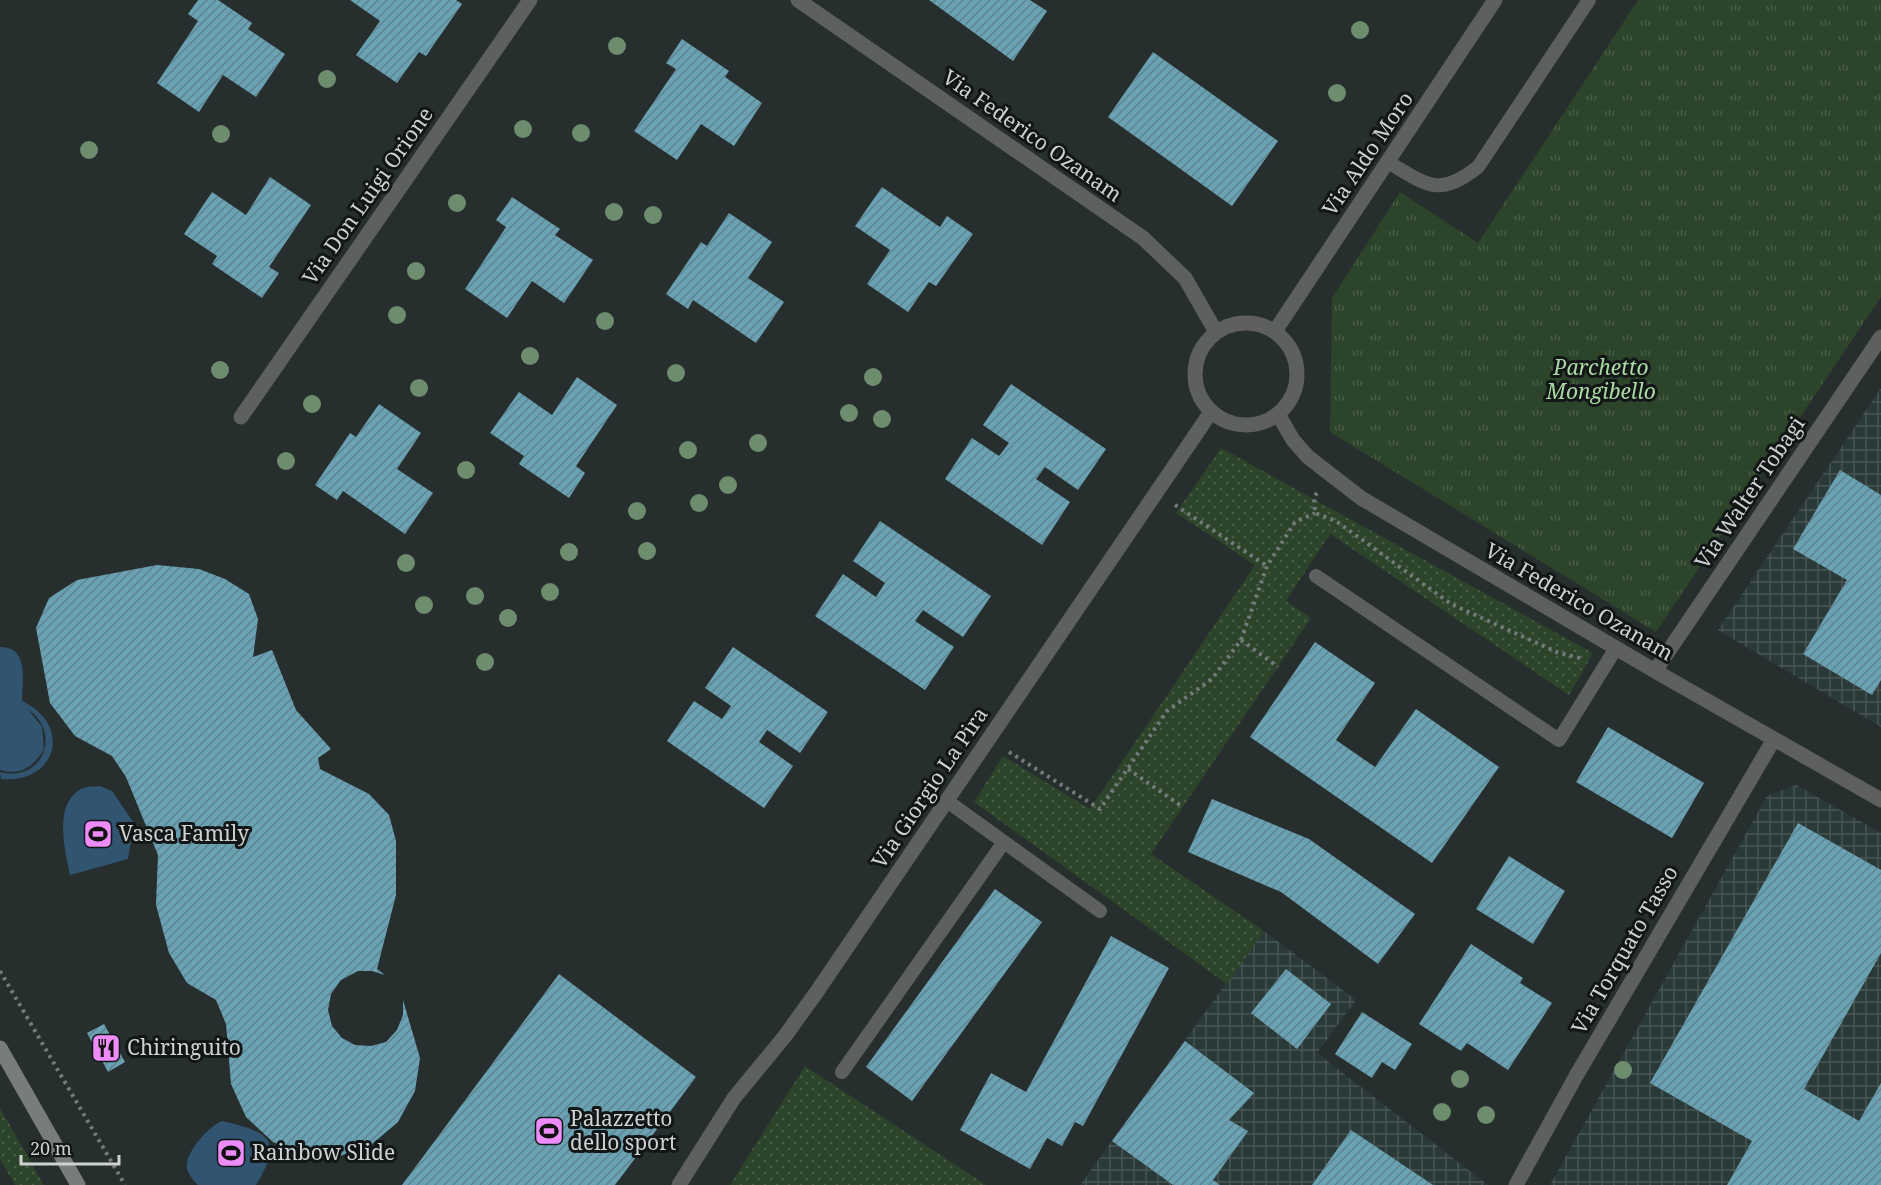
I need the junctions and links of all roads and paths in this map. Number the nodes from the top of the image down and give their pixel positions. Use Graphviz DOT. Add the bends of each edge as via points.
graph roads {
  1 [pos="530,0"];
  2 [pos="798,0"];
  3 [pos="1495,0"];
  4 [pos="1590,0"];
  5 [pos="1388,162"];
  6 [pos="1275,331"];
  7 [pos="1216,332"];
  8 [pos="1881,337"];
  9 [pos="1211,412"];
  10 [pos="1278,414"];
  11 [pos="240,417"];
  12 [pos="1329,475"];
  13 [pos="1156,492"];
  14 [pos="1315,513"];
  15 [pos="1267,566"];
  16 [pos="1316,576"];
  17 [pos="1241,640"];
  18 [pos="1616,648"];
  19 [pos="1606,664"];
  20 [pos="1278,667"];
  21 [pos="1655,671"];
  22 [pos="1774,739"];
  23 [pos="988,740"];
  24 [pos="1128,769"];
  25 [pos="1881,800"];
  26 [pos="947,801"];
  27 [pos="1183,807"];
  28 [pos="1004,842"];
  29 [pos="1100,911"];
  30 [pos="0,971"];
  31 [pos="0,1048"];
  32 [pos="842,1072"];
  33 [pos="78,1185"];
  34 [pos="125,1185"];
  35 [pos="679,1185"];
  36 [pos="1516,1185"];
  1 -- 11 [label="street, Via Don Luigi Orione"];
  2 -- 7 [label="street, Via Federico Ozanam" via="1150,243 1185,278"];
  3 -- 5 [label="street, Via Aldo Moro"];
  4 -- 5 [label="lane" via="1478,167 1457,182 1440,187"];
  5 -- 6 [label="street, Via Aldo Moro"];
  6 -- 7 [label="street" via="1246,322"];
  6 -- 10 [label="street" via="1291,349 1298,372 1289,403"];
  7 -- 9 [label="street" via="1198,356 1195,370 1196,386"];
  8 -- 21 [label="street, Via Walter Tobagi"];
  9 -- 10 [label="street" via="1237,424 1251,425"];
  9 -- 13 [label="street, Via Giorgio La Pira"];
  10 -- 12 [label="street, Via Federico Ozanam" via="1300,449"];
  12 -- 14 [label="path" via="1314,497"];
  12 -- 18 [label="street, Via Federico Ozanam" via="1380,510"];
  13 -- 15 [label="path"];
  13 -- 23 [label="street, Via Giorgio La Pira"];
  14 -- 15 [label="path" via="1295,522"];
  14 -- 19 [label="path" via="1336,521 1451,604 1559,653"];
  15 -- 17 [label="path"];
  16 -- 19 [label="lane" via="1558,740"];
  17 -- 20 [label="path"];
  17 -- 24 [label="path" via="1212,679 1167,711"];
  18 -- 19 [label="lane"];
  18 -- 21 [label="street, Via Federico Ozanam"];
  21 -- 22 [label="street, Via Federico Ozanam"];
  22 -- 25 [label="street, Via Federico Ozanam"];
  22 -- 36 [label="street, Via Torquato Tasso"];
  23 -- 24 [label="path" via="1100,809"];
  23 -- 26 [label="street, Via Giorgio La Pira"];
  24 -- 27 [label="path"];
  26 -- 28 [label="lane"];
  26 -- 35 [label="street, Via Giorgio La Pira" via="774,1050 734,1098"];
  28 -- 29 [label="lane"];
  28 -- 32 [label="lane"];
  30 -- 34 [label="path"];
  31 -- 33 [label="main road"];
}
